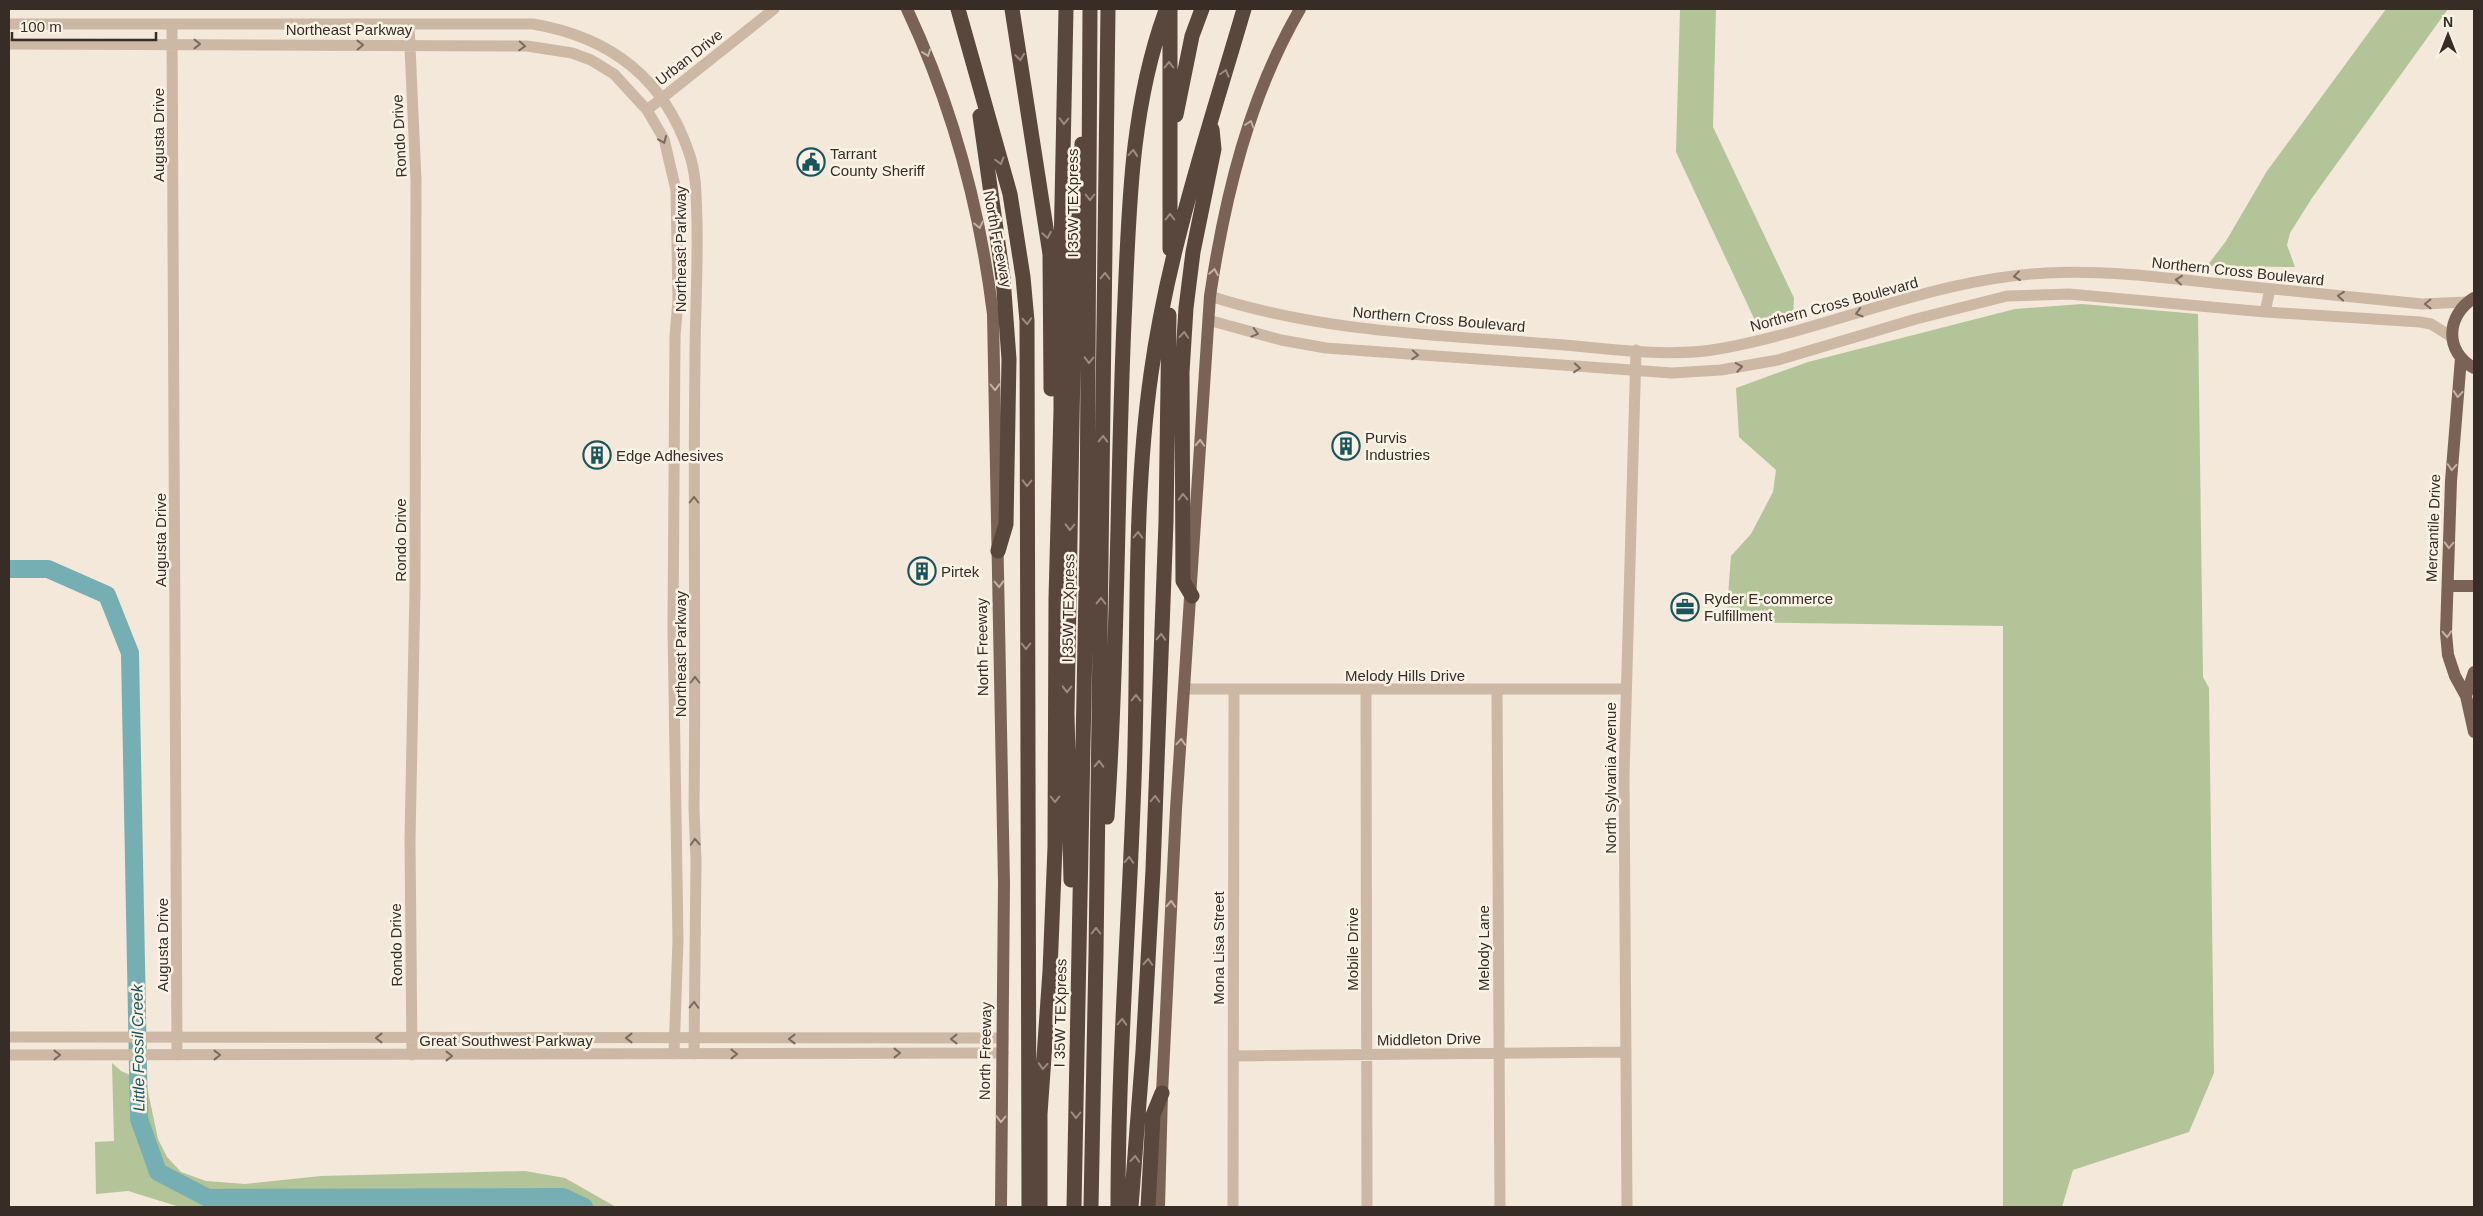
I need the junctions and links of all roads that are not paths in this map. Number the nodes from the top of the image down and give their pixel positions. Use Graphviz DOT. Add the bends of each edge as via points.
graph roads {
  1 [pos="774,9"];
  2 [pos="907,9"];
  3 [pos="958,9"];
  4 [pos="1012,9"];
  5 [pos="1066,9"];
  6 [pos="1090,9"];
  7 [pos="1108,9"];
  8 [pos="1115,9"];
  9 [pos="1168,9"];
  10 [pos="1202,9"];
  11 [pos="1244,9"];
  12 [pos="1300,9"];
  13 [pos="9,24"];
  14 [pos="172,25"];
  15 [pos="409,25"];
  16 [pos="9,44"];
  17 [pos="173,44"];
  18 [pos="409,44"];
  19 [pos="983,97"];
  20 [pos="660,98"];
  21 [pos="647,110"];
  22 [pos="1211,120"];
  23 [pos="1170,169"];
  24 [pos="2066,272"];
  25 [pos="2270,289"];
  26 [pos="2069,294"];
  27 [pos="1210,296"];
  28 [pos="2471,300"];
  29 [pos="2265,312"];
  30 [pos="1208,320"];
  31 [pos="695,334"];
  32 [pos="675,336"];
  33 [pos="1444,336"];
  34 [pos="2452,337"];
  35 [pos="1636,350"];
  36 [pos="1440,357"];
  37 [pos="2461,358"];
  38 [pos="2474,368"];
  39 [pos="1635,371"];
  40 [pos="1058,497"];
  41 [pos="675,523"];
  42 [pos="694,524"];
  43 [pos="998,551"];
  44 [pos="2448,586"];
  45 [pos="2474,586"];
  46 [pos="1192,596"];
  47 [pos="2474,672"];
  48 [pos="1185,688"];
  49 [pos="1234,689"];
  50 [pos="1626,689"];
  51 [pos="1366,690"];
  52 [pos="1497,690"];
  53 [pos="2466,696"];
  54 [pos="2474,732"];
  55 [pos="696,861"];
  56 [pos="676,862"];
  57 [pos="1097,883"];
  58 [pos="9,1037"];
  59 [pos="172,1037"];
  60 [pos="412,1038"];
  61 [pos="673,1038"];
  62 [pos="694,1038"];
  63 [pos="1003,1038"];
  64 [pos="1625,1052"];
  65 [pos="1003,1053"];
  66 [pos="1498,1053"];
  67 [pos="674,1054"];
  68 [pos="694,1054"];
  69 [pos="9,1055"];
  70 [pos="172,1055"];
  71 [pos="412,1055"];
  72 [pos="1233,1056"];
  73 [pos="1367,1056"];
  74 [pos="1076,1082"];
  75 [pos="1162,1093"];
  76 [pos="1001,1207"];
  77 [pos="1029,1207"];
  78 [pos="1040,1207"];
  79 [pos="1074,1207"];
  80 [pos="1091,1207"];
  81 [pos="1118,1207"];
  82 [pos="1131,1207"];
  83 [pos="1148,1207"];
  84 [pos="1159,1207"];
  85 [pos="1233,1207"];
  86 [pos="1367,1207"];
  87 [pos="1500,1207"];
  88 [pos="1627,1207"];
  1 -- 20 [label="street, Urban Drive"];
  2 -- 43 [label="main road, North Freeway, one-way" via="923,42 960,151 985,255 993,314"];
  3 -- 19 [label="highway, North Freeway"];
  4 -- 40 [label="highway, one-way" via="1050,254 1052,473"];
  5 -- 40 [label="highway, one-way"];
  6 -- 74 [label="highway, I 35W TEXpress, one-way" via="1087,530"];
  57 -- 7 [label="highway, one-way"];
  8 -- 74 [label="highway, one-way" via="1080,154 1075,250 1067,714 1071,868 1070,1068"];
  23 -- 9 [label="highway, one-way"];
  57 -- 9 [label="highway, one-way" via="1105,854 1114,724 1121,394 1133,147 1149,63"];
  10 -- 23 [label="highway" via="1192,36 1176,112"];
  22 -- 11 [label="highway, one-way"];
  27 -- 12 [label="main road, one-way" via="1234,170 1265,76"];
  13 -- 14 [label="street, Northeast Parkway"];
  14 -- 15 [label="street, Northeast Parkway"];
  14 -- 17 [label="street, Augusta Drive"];
  15 -- 18 [label="street, Rondo Drive"];
  15 -- 20 [label="street, Northeast Parkway" via="533,24 563,29 589,39 635,66"];
  16 -- 17 [label="street, Northeast Parkway"];
  17 -- 18 [label="street, Northeast Parkway, one-way"];
  17 -- 59 [label="street, Augusta Drive"];
  18 -- 21 [label="street, Northeast Parkway, one-way" via="527,46 572,53 592,60 614,74"];
  18 -- 60 [label="street, Rondo Drive" via="416,180 415,589 410,840"];
  19 -- 43 [label="highway" via="980,119 1003,278 1008,359 1006,524"];
  19 -- 77 [label="highway, North Freeway, one-way" via="1010,194 1027,321"];
  20 -- 21 [label="street, Urban Drive"];
  20 -- 31 [label="street, Northeast Parkway" via="678,126 693,168 697,251"];
  21 -- 32 [label="street, Northeast Parkway, one-way" via="664,139 676,190 678,300"];
  46 -- 22 [label="highway, one-way" via="1183,582 1182,372 1193,252 1214,149"];
  81 -- 22 [label="highway, one-way" via="1120,1071 1134,783 1140,477 1151,374 1167,282"];
  82 -- 23 [label="highway, one-way" via="1153,870 1166,522"];
  25 -- 24 [label="street, Northern Cross Boulevard, one-way" via="2106,272"];
  24 -- 26 [label="street"];
  24 -- 35 [label="street, Northern Cross Boulevard, one-way" via="1987,280 1768,339 1719,349"];
  28 -- 25 [label="street, Northern Cross Boulevard, one-way" via="2422,304"];
  25 -- 29 [label="street"];
  26 -- 29 [label="street"];
  39 -- 26 [label="street, one-way" via="1721,370 1778,360 2007,296"];
  27 -- 30 [label="main road"];
  27 -- 33 [label="street, Northern Cross Boulevard" via="1272,314 1317,322"];
  28 -- 34 [label="main road" via="2454,322"];
  29 -- 34 [label="street" via="2420,322 2431,324"];
  30 -- 36 [label="street, one-way" via="1280,340 1326,348"];
  46 -- 30 [label="main road, one-way"];
  31 -- 32 [label="street"];
  42 -- 31 [label="street, Northeast Parkway, one-way"];
  32 -- 41 [label="street, Northeast Parkway"];
  33 -- 35 [label="street, Northern Cross Boulevard"];
  33 -- 36 [label="street"];
  34 -- 37 [label="main road"];
  35 -- 39 [label="street, North Sylvania Avenue"];
  36 -- 39 [label="street, one-way"];
  37 -- 38 [label="main road"];
  37 -- 44 [label="main road, Mercantile Drive, one-way" via="2451,481"];
  39 -- 50 [label="street, North Sylvania Avenue"];
  40 -- 78 [label="highway, one-way" via="1054,847 1040,1114"];
  41 -- 42 [label="street"];
  41 -- 56 [label="street, Northeast Parkway"];
  55 -- 42 [label="street, Northeast Parkway, one-way"];
  43 -- 63 [label="main road, North Freeway, one-way" via="1004,883"];
  44 -- 45 [label="main road"];
  44 -- 53 [label="main road, Mercantile Drive, one-way" via="2448,655"];
  46 -- 48 [label="main road"];
  47 -- 53 [label="main road"];
  48 -- 49 [label="street, Melody Hills Drive"];
  75 -- 48 [label="main road, one-way"];
  49 -- 51 [label="street, Melody Hills Drive"];
  49 -- 72 [label="street, Mona Lisa Street"];
  50 -- 52 [label="street, Melody Hills Drive"];
  50 -- 64 [label="street, North Sylvania Avenue"];
  51 -- 52 [label="street, Melody Hills Drive"];
  51 -- 73 [label="street, Mobile Drive"];
  52 -- 66 [label="street, Melody Lane"];
  53 -- 54 [label="main road, Mercantile Drive"];
  55 -- 56 [label="street"];
  62 -- 55 [label="street, Northeast Parkway, one-way"];
  56 -- 61 [label="street, Northeast Parkway" via="678,940"];
  80 -- 57 [label="highway, one-way"];
  58 -- 59 [label="street, Great Southwest Parkway"];
  60 -- 59 [label="street, Great Southwest Parkway, one-way"];
  59 -- 70 [label="street, Augusta Drive"];
  61 -- 60 [label="street, Great Southwest Parkway, one-way"];
  60 -- 71 [label="street, Rondo Drive"];
  61 -- 62 [label="street, Great Southwest Parkway"];
  61 -- 67 [label="street, Northeast Parkway"];
  63 -- 62 [label="street, Great Southwest Parkway, one-way"];
  62 -- 68 [label="street, Northeast Parkway"];
  63 -- 65 [label="main road, North Freeway"];
  64 -- 66 [label="street, Middleton Drive"];
  64 -- 88 [label="street, North Sylvania Avenue"];
  68 -- 65 [label="street, Great Southwest Parkway, one-way"];
  65 -- 76 [label="main road, North Freeway, one-way"];
  66 -- 73 [label="street, Middleton Drive"];
  66 -- 87 [label="street, Melody Lane"];
  67 -- 68 [label="street, Great Southwest Parkway"];
  71 -- 67 [label="street, Great Southwest Parkway, one-way"];
  69 -- 70 [label="street, Great Southwest Parkway, one-way"];
  70 -- 71 [label="street, Great Southwest Parkway, one-way"];
  72 -- 73 [label="street, Middleton Drive"];
  72 -- 85 [label="street, Mona Lisa Street"];
  73 -- 86 [label="street, Mobile Drive"];
  74 -- 79 [label="highway, I 35W TEXpress, one-way"];
  75 -- 83 [label="highway" via="1153,1115"];
  75 -- 84 [label="main road"];
}
